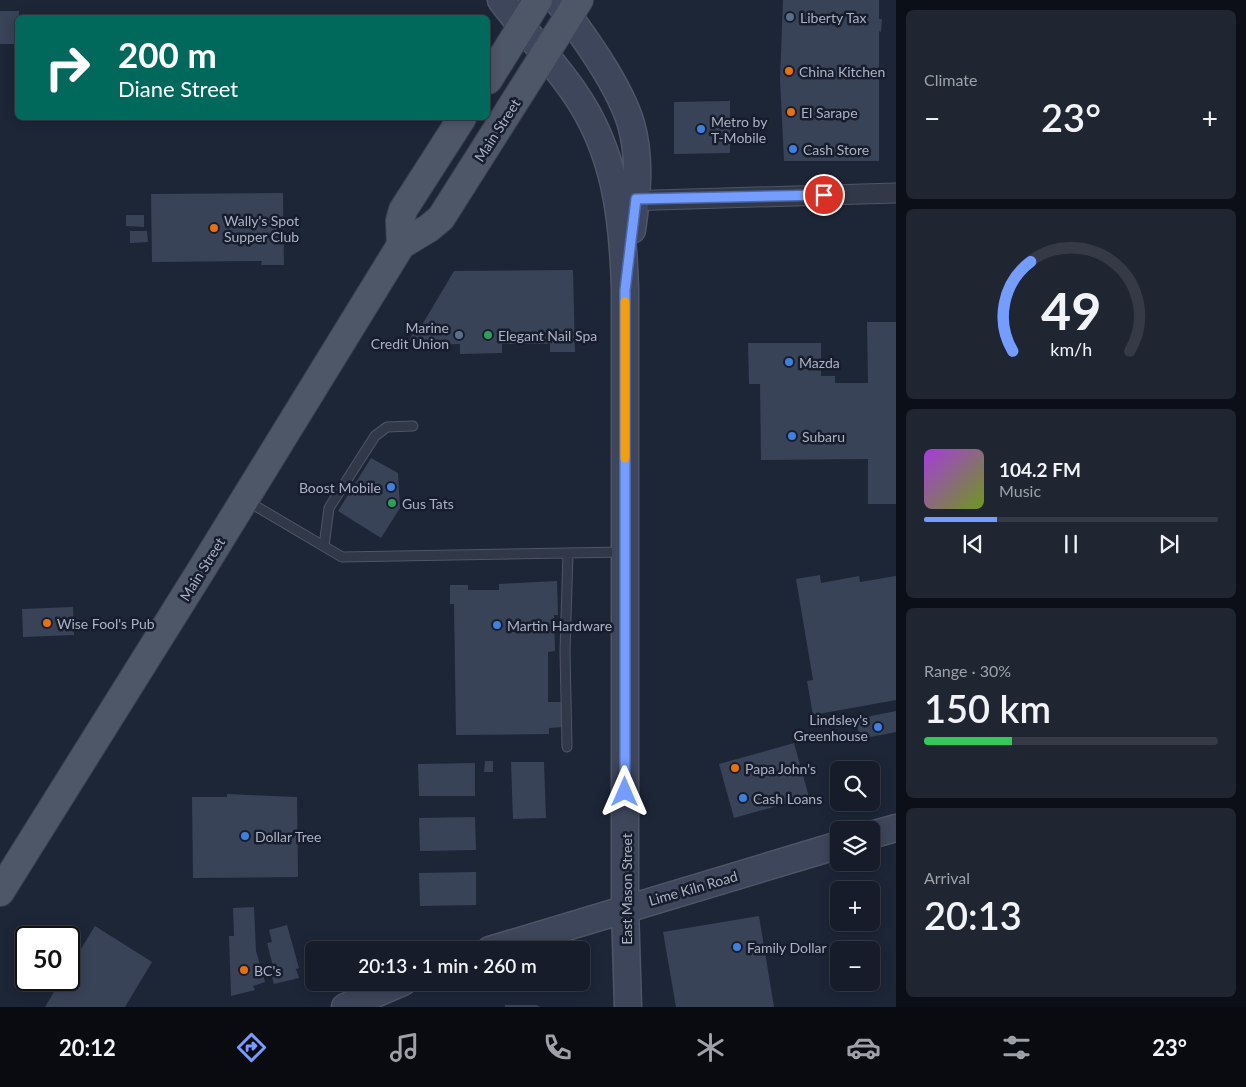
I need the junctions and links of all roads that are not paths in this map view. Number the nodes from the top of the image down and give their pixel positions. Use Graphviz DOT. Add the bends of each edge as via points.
graph roads {
  1 [pos="501,0"];
  2 [pos="538,0"];
  3 [pos="568,5"];
  4 [pos="522,28"];
  5 [pos="545,55"];
  6 [pos="490,77"];
  7 [pos="461,120"];
  8 [pos="896,193"];
  9 [pos="628,200"];
  10 [pos="401,245"];
  11 [pos="413,426"];
  12 [pos="245,500"];
  13 [pos="324,546"];
  14 [pos="625,552"];
  15 [pos="568,553"];
  16 [pos="567,747"];
  17 [pos="896,828"];
  18 [pos="880,832"];
  19 [pos="830,848"];
  20 [pos="0,892"];
  21 [pos="625,908"];
  22 [pos="519,941"];
  23 [pos="382,991"];
  24 [pos="345,1007"];
  25 [pos="628,1007"];
  1 -- 4 [label="main road, East Mason Street"];
  2 -- 4 [label="main road"];
  3 -- 5 [label="main road, Main Street"];
  3 -- 9 [label="main road, East Mason Street" via="617,92 631,124 637,170"];
  4 -- 5 [label="main road, East Mason Street"];
  4 -- 6 [label="main road"];
  5 -- 9 [label="main road, East Mason Street" via="593,123"];
  5 -- 10 [label="main road, Main Street" via="440,218"];
  7 -- 10 [label="main road" via="403,210 399,226"];
  8 -- 9 [label="street"];
  9 -- 14 [label="main road, East Mason Street"];
  10 -- 12 [label="main road, Main Street"];
  11 -- 13 [label="lane" via="387,427 375,436 329,508"];
  12 -- 13 [label="lane"];
  12 -- 20 [label="main road, Main Street"];
  13 -- 15 [label="lane" via="342,557"];
  14 -- 15 [label="lane"];
  14 -- 21 [label="main road, East Mason Street"];
  15 -- 16 [label="lane"];
  17 -- 18 [label="main road"];
  19 -- 21 [label="main road, Lime Kiln Road"];
  21 -- 22 [label="main road, Lime Kiln Road"];
  21 -- 25 [label="main road, East Mason Street"];
  23 -- 24 [label="main road"];
}
